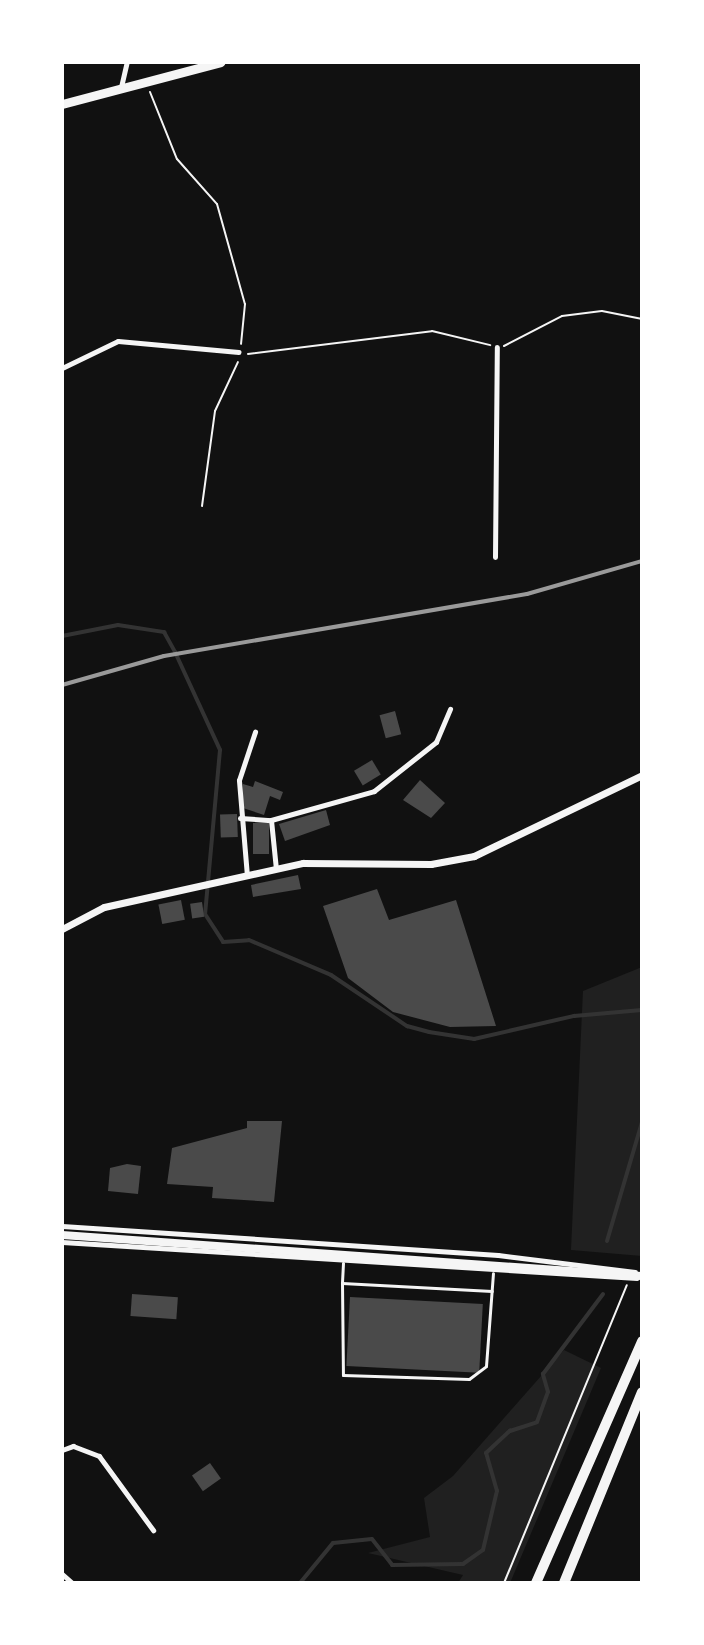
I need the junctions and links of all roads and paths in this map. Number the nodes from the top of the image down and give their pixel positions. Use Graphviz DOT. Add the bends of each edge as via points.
graph roads {
  1 [pos="127,62"];
  2 [pos="221,62"];
  3 [pos="147,83"];
  4 [pos="121,92"];
  5 [pos="62,104"];
  6 [pos="642,319"];
  7 [pos="497,347"];
  8 [pos="239,352"];
  9 [pos="62,368"];
  10 [pos="202,506"];
  11 [pos="495,557"];
  12 [pos="450,709"];
  13 [pos="255,732"];
  14 [pos="642,775"];
  15 [pos="240,818"];
  16 [pos="271,820"];
  17 [pos="276,869"];
  18 [pos="247,876"];
  19 [pos="62,929"];
  20 [pos="62,1226"];
  21 [pos="62,1235"];
  22 [pos="62,1242"];
  23 [pos="343,1263"];
  24 [pos="493,1273"];
  25 [pos="642,1276"];
  26 [pos="629,1280"];
  27 [pos="342,1283"];
  28 [pos="492,1291"];
  29 [pos="642,1341"];
  30 [pos="642,1392"];
  31 [pos="62,1450"];
  32 [pos="153,1530"];
  33 [pos="62,1574"];
  34 [pos="72,1583"];
  35 [pos="504,1583"];
  36 [pos="536,1583"];
  37 [pos="564,1583"];
  1 -- 4 [label="street"];
  2 -- 3 [label="highway"];
  3 -- 4 [label="highway"];
  3 -- 8 [label="path" via="177,159 217,204 245,304"];
  4 -- 5 [label="highway"];
  6 -- 7 [label="path" via="602,311 562,316"];
  7 -- 8 [label="path" via="432,331"];
  7 -- 11 [label="street"];
  8 -- 9 [label="street" via="118,341"];
  8 -- 10 [label="path" via="215,411"];
  12 -- 16 [label="street" via="436,742 388,783"];
  13 -- 15 [label="street" via="240,758"];
  14 -- 17 [label="main road" via="519,839 453,862 335,858"];
  15 -- 16 [label="street"];
  15 -- 18 [label="street"];
  16 -- 17 [label="street"];
  17 -- 18 [label="main road"];
  18 -- 19 [label="main road" via="104,907"];
  20 -- 25 [label="street" via="633,1271"];
  21 -- 25 [label="main road"];
  22 -- 23 [label="street"];
  23 -- 24 [label="street"];
  23 -- 27 [label="lane"];
  24 -- 26 [label="street"];
  24 -- 28 [label="lane"];
  25 -- 26 [label="street"];
  26 -- 35 [label="path"];
  27 -- 28 [label="lane"];
  27 -- 28 [label="lane" via="343,1375 477,1376 486,1366"];
  29 -- 36 [label="highway"];
  30 -- 37 [label="highway"];
  31 -- 32 [label="street" via="73,1446 99,1456"];
  33 -- 34 [label="street"];
}
